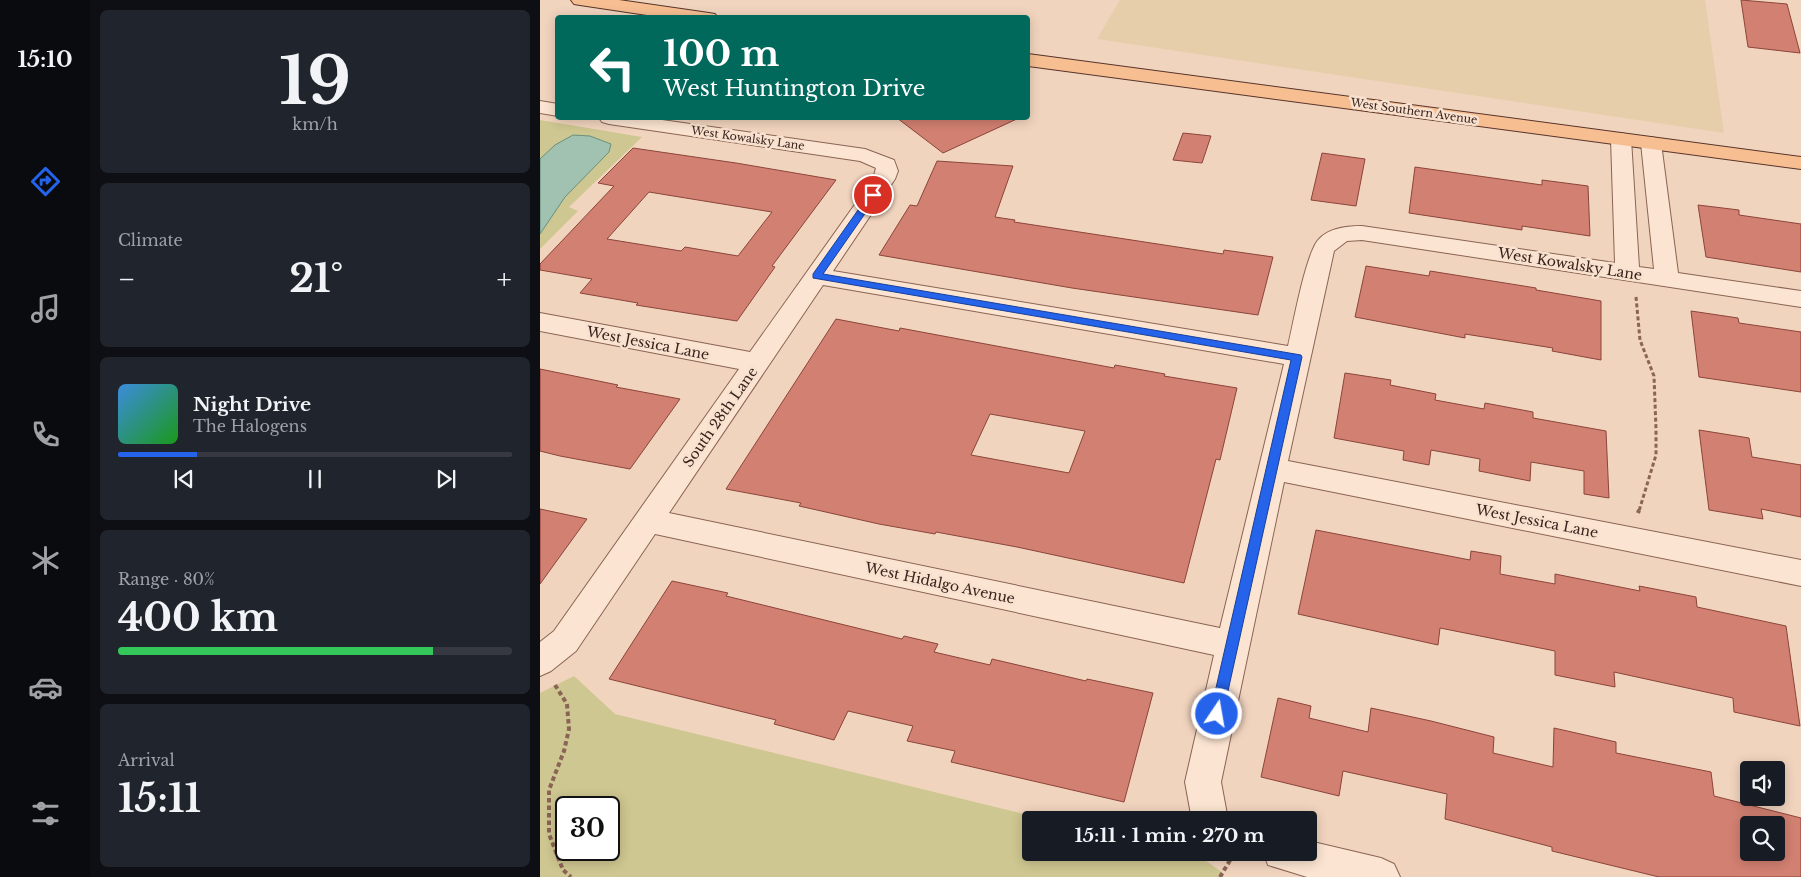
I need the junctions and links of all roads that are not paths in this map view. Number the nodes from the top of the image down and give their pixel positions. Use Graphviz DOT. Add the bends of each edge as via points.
graph roads {
  1 [pos="580,0"];
  2 [pos="682,15"];
  3 [pos="1030,60"];
  4 [pos="540,107"];
  5 [pos="555,110"];
  6 [pos="627,120"];
  7 [pos="1621,139"];
  8 [pos="1651,143"];
  9 [pos="1801,163"];
  10 [pos="886,165"];
  11 [pos="1631,274"];
  12 [pos="817,276"];
  13 [pos="1666,279"];
  14 [pos="1801,300"];
  15 [pos="540,322"];
  16 [pos="1297,357"];
  17 [pos="757,363"];
  18 [pos="1272,469"];
  19 [pos="648,521"];
  20 [pos="1801,573"];
  21 [pos="1232,645"];
  22 [pos="540,661"];
  23 [pos="1208,811"];
  24 [pos="1317,861"];
  25 [pos="1382,877"];
  1 -- 2 [label="main road"];
  3 -- 7 [label="main road, West Southern Avenue"];
  4 -- 5 [label="street"];
  6 -- 10 [label="street, West Kowalsky Lane" via="865,155"];
  7 -- 8 [label="main road, West Southern Avenue"];
  7 -- 11 [label="street"];
  8 -- 9 [label="main road, West Southern Avenue"];
  8 -- 13 [label="street"];
  10 -- 12 [label="street, South 28th Lane" via="884,179"];
  11 -- 13 [label="street, West Kowalsky Lane"];
  11 -- 16 [label="street, West Kowalsky Lane" via="1362,233 1339,235 1322,249"];
  12 -- 16 [label="street"];
  12 -- 17 [label="street, South 28th Lane"];
  13 -- 14 [label="street, West Kowalsky Lane"];
  15 -- 17 [label="street, West Jessica Lane"];
  16 -- 18 [label="street"];
  17 -- 19 [label="street, South 28th Lane"];
  18 -- 20 [label="street, West Jessica Lane"];
  18 -- 21 [label="street"];
  19 -- 21 [label="street, West Hidalgo Avenue"];
  19 -- 22 [label="street, South 28th Lane" via="565,641"];
  21 -- 23 [label="street" via="1203,782"];
  24 -- 25 [label="street"];
}
